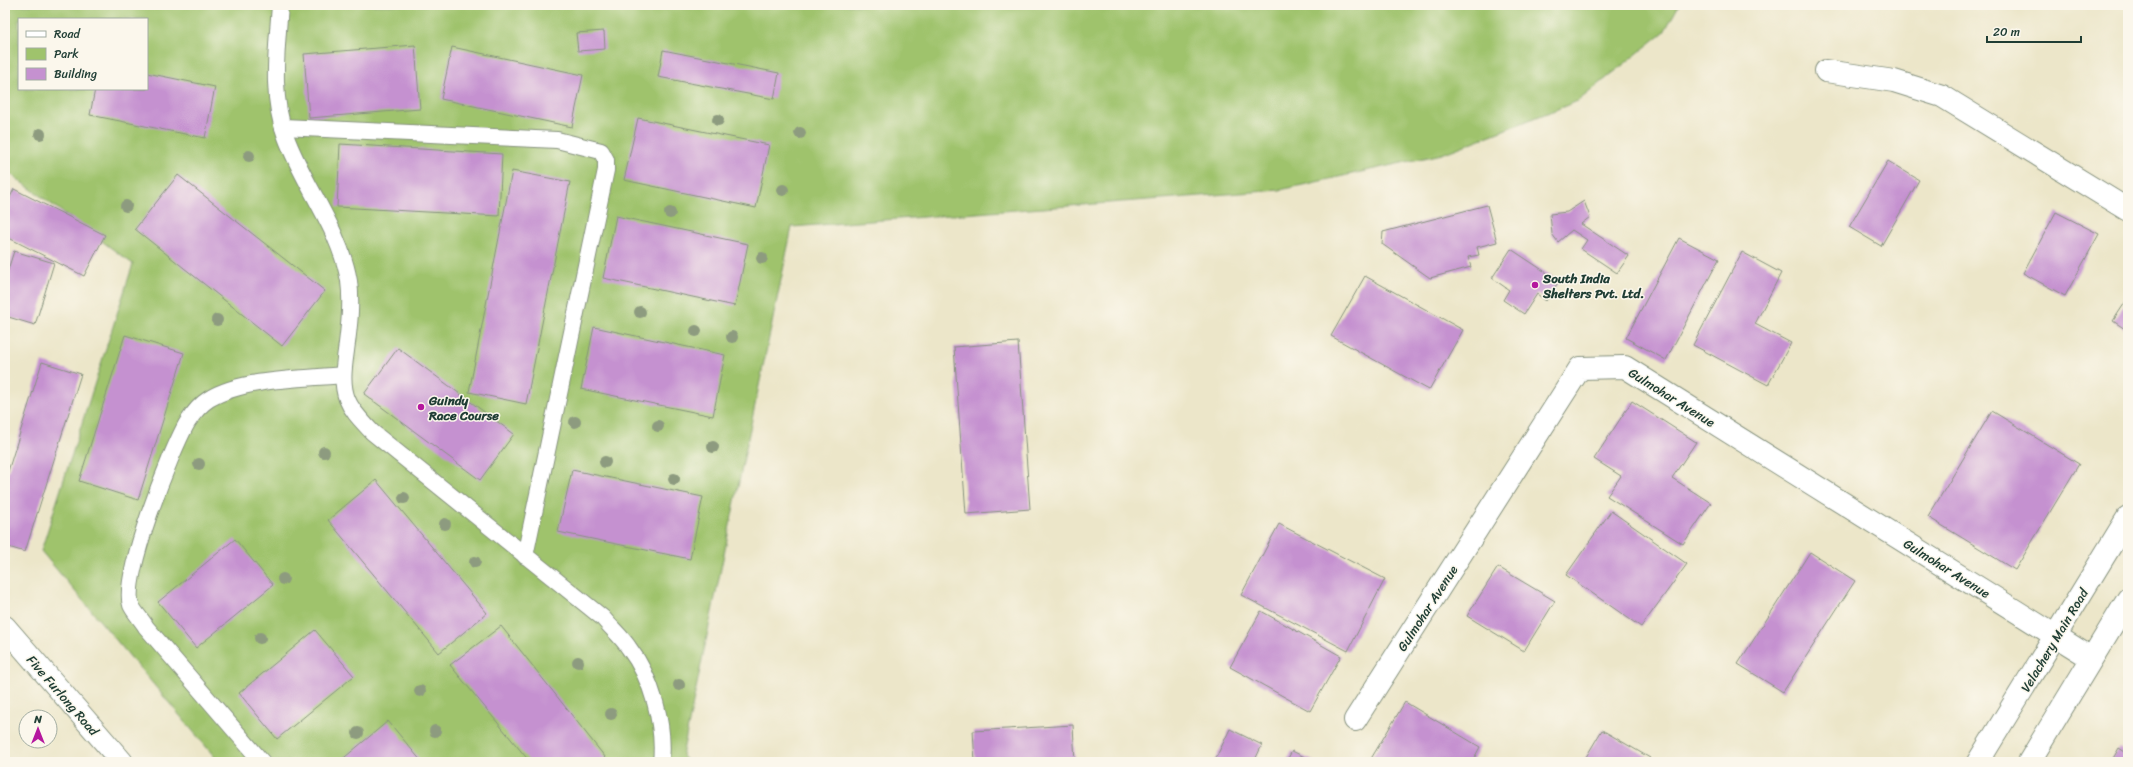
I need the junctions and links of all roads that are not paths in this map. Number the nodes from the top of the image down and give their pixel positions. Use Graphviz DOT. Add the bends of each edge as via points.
graph roads {
  1 [pos="280,5"];
  2 [pos="1826,71"];
  3 [pos="283,127"];
  4 [pos="2128,210"];
  5 [pos="343,375"];
  6 [pos="2128,517"];
  7 [pos="525,556"];
  8 [pos="2128,599"];
  9 [pos="5,627"];
  10 [pos="2056,637"];
  11 [pos="2091,658"];
  12 [pos="1355,720"];
  13 [pos="122,762"];
  14 [pos="262,762"];
  15 [pos="661,762"];
  16 [pos="1978,762"];
  17 [pos="2029,762"];
  1 -- 3 [label="lane" via="276,80 277,108"];
  2 -- 4 [label="street" via="1894,81 1942,96"];
  3 -- 5 [label="lane" via="300,169 342,253 349,282 350,317"];
  3 -- 7 [label="lane" via="557,140 600,151 606,160 606,170"];
  5 -- 7 [label="lane" via="346,398 354,412 372,432"];
  5 -- 14 [label="lane" via="239,386 208,400 187,423 162,478 139,546 130,590 131,604 146,627"];
  6 -- 10 [label="street, Velachery Main Road"];
  7 -- 15 [label="lane" via="603,618 630,648 649,685 659,718"];
  8 -- 11 [label="street"];
  9 -- 13 [label="street, Five Furlong Road"];
  10 -- 11 [label="street, Gulmohar Avenue"];
  10 -- 12 [label="street, Gulmohar Avenue" via="1625,368 1580,368"];
  10 -- 16 [label="street, Velachery Main Road"];
  11 -- 17 [label="street"];
}
